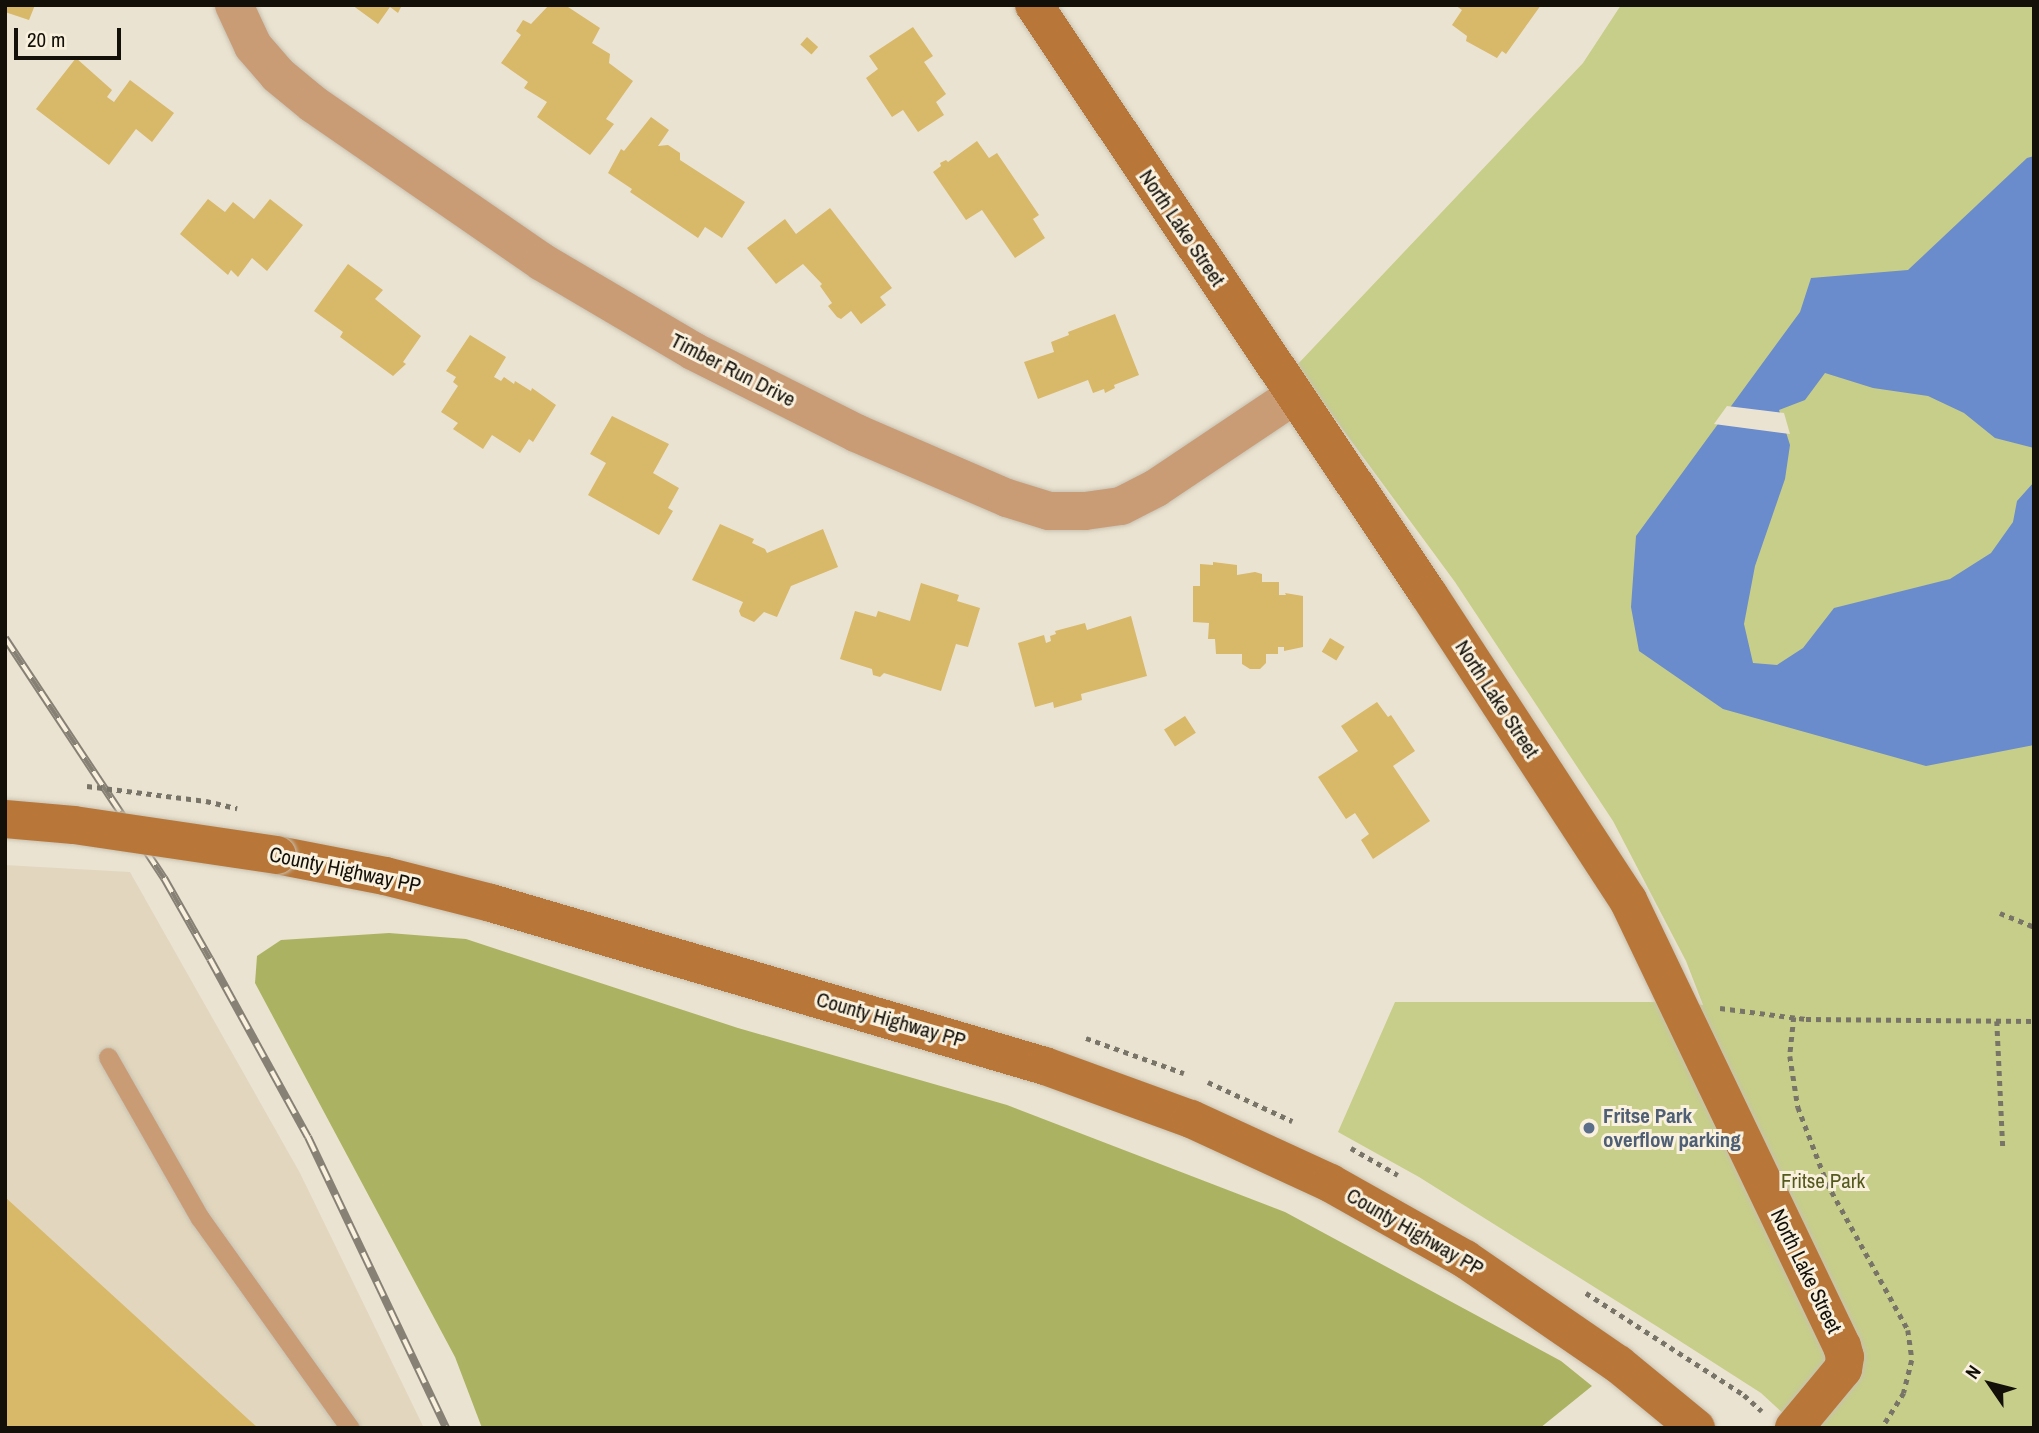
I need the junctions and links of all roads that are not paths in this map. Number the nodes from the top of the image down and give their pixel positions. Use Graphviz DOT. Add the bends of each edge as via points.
graph roads {
  1 [pos="234,5"];
  2 [pos="1034,5"];
  3 [pos="1295,395"];
  4 [pos="5,819"];
  5 [pos="108,1056"];
  6 [pos="350,1428"];
  7 [pos="1696,1428"];
  8 [pos="1794,1428"];
  1 -- 3 [label="street, Timber Run Drive" via="253,46 278,75 542,262 693,351 856,433 1007,498 1049,511 1121,506 1156,488"];
  2 -- 3 [label="main road, North Lake Street"];
  3 -- 8 [label="main road, North Lake Street" via="1628,900 1842,1346 1843,1369 1835,1383"];
  4 -- 7 [label="main road, County Highway PP, bridge" via="276,855 385,876 1045,1066 1191,1119 1330,1183 1465,1259 1566,1325"];
  5 -- 6 [label="lane" via="201,1218"];
}
